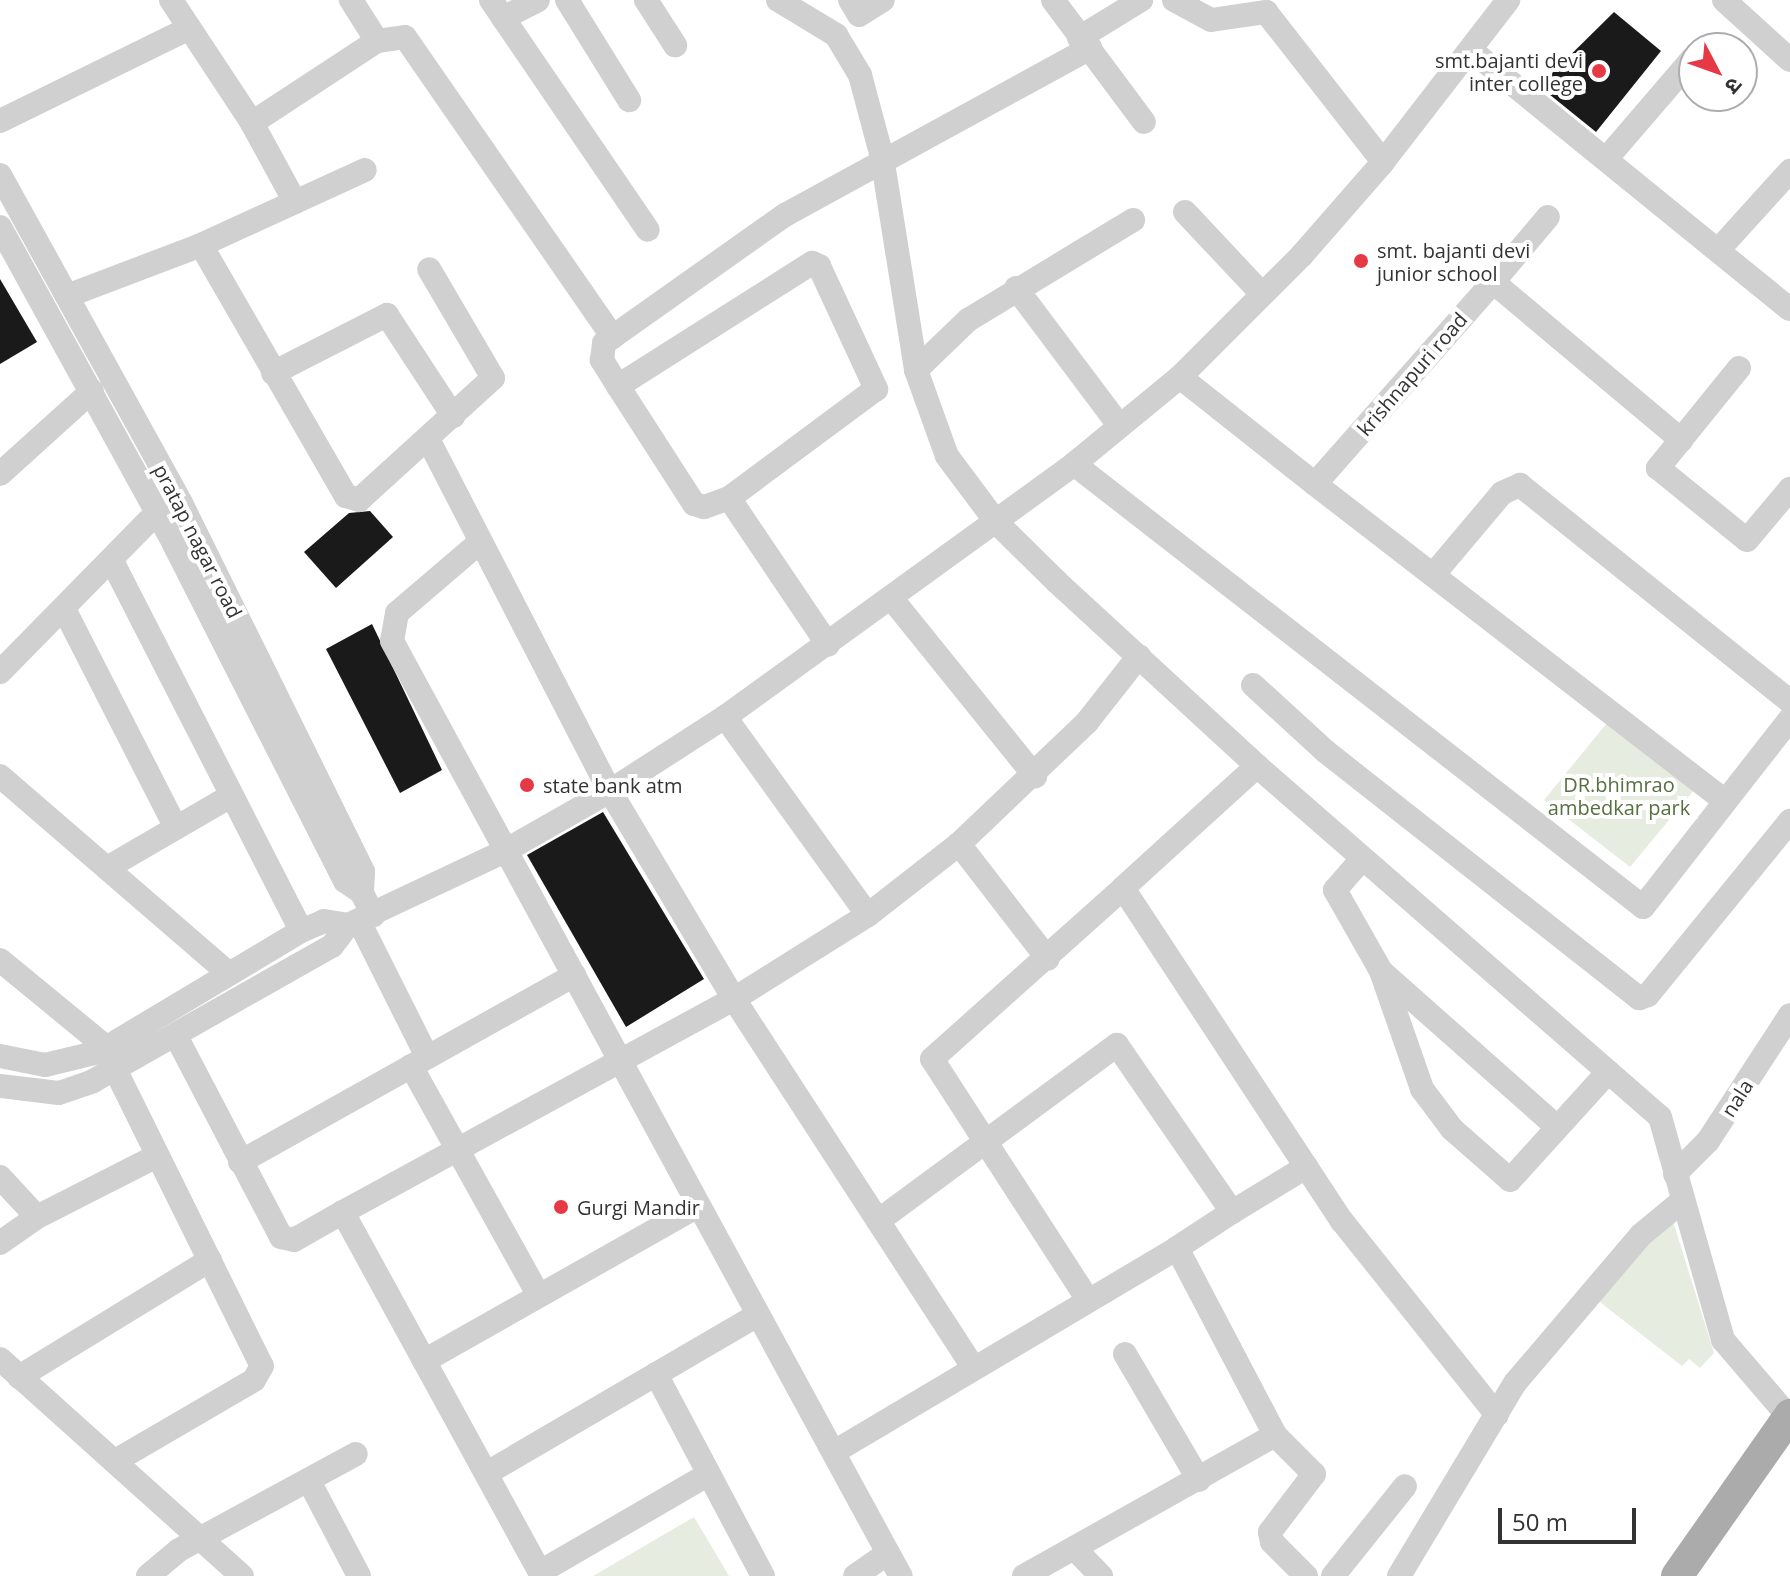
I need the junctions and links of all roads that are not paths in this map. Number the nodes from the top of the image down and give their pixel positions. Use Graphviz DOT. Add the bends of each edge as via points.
graph roads {
  1 [pos="171,0"];
  2 [pos="351,0"];
  3 [pos="538,0"];
  4 [pos="567,0"];
  5 [pos="646,0"];
  6 [pos="778,0"];
  7 [pos="850,0"];
  8 [pos="883,0"];
  9 [pos="1053,0"];
  10 [pos="1141,0"];
  11 [pos="1174,0"];
  12 [pos="1508,0"];
  13 [pos="1724,0"];
  14 [pos="497,9"];
  15 [pos="188,29"];
  16 [pos="377,41"];
  17 [pos="1085,43"];
  18 [pos="675,45"];
  19 [pos="1472,51"];
  20 [pos="1790,60"];
  21 [pos="1678,75"];
  22 [pos="629,100"];
  23 [pos="0,121"];
  24 [pos="1144,122"];
  25 [pos="252,123"];
  26 [pos="882,157"];
  27 [pos="1607,158"];
  28 [pos="1383,162"];
  29 [pos="365,170"];
  30 [pos="1790,171"];
  31 [pos="0,175"];
  32 [pos="295,202"];
  33 [pos="1185,212"];
  34 [pos="1548,217"];
  35 [pos="1133,220"];
  36 [pos="0,227"];
  37 [pos="648,230"];
  38 [pos="201,245"];
  39 [pos="1721,247"];
  40 [pos="429,269"];
  41 [pos="1493,282"];
  42 [pos="1016,288"];
  43 [pos="1262,294"];
  44 [pos="67,296"];
  45 [pos="1790,309"];
  46 [pos="613,337"];
  47 [pos="1739,368"];
  48 [pos="916,370"];
  49 [pos="273,373"];
  50 [pos="1180,377"];
  51 [pos="618,386"];
  52 [pos="92,391"];
  53 [pos="453,416"];
  54 [pos="1119,425"];
  55 [pos="428,439"];
  56 [pos="1681,440"];
  57 [pos="1074,464"];
  58 [pos="0,474"];
  59 [pos="1315,484"];
  60 [pos="1790,489"];
  61 [pos="729,498"];
  62 [pos="157,512"];
  63 [pos="997,523"];
  64 [pos="480,542"];
  65 [pos="112,561"];
  66 [pos="1433,575"];
  67 [pos="892,599"];
  68 [pos="64,609"];
  69 [pos="828,645"];
  70 [pos="1139,656"];
  71 [pos="0,672"];
  72 [pos="1253,685"];
  73 [pos="1790,701"];
  74 [pos="725,717"];
  75 [pos="1790,719"];
  76 [pos="1257,766"];
  77 [pos="0,776"];
  78 [pos="1035,776"];
  79 [pos="610,791"];
  80 [pos="229,797"];
  81 [pos="1725,801"];
  82 [pos="1790,821"];
  83 [pos="174,824"];
  84 [pos="959,844"];
  85 [pos="503,852"];
  86 [pos="1362,859"];
  87 [pos="107,868"];
  88 [pos="1123,888"];
  89 [pos="362,893"];
  90 [pos="868,915"];
  91 [pos="360,921"];
  92 [pos="301,931"];
  93 [pos="1048,959"];
  94 [pos="0,960"];
  95 [pos="1381,971"];
  96 [pos="227,972"];
  97 [pos="574,975"];
  98 [pos="734,999"];
  99 [pos="1790,1015"];
  100 [pos="176,1036"];
  101 [pos="0,1056"];
  102 [pos="111,1059"];
  103 [pos="419,1062"];
  104 [pos="620,1063"];
  105 [pos="1608,1072"];
  106 [pos="0,1086"];
  107 [pos="1555,1125"];
  108 [pos="981,1140"];
  109 [pos="459,1149"];
  110 [pos="153,1158"];
  111 [pos="240,1162"];
  112 [pos="1306,1167"];
  113 [pos="0,1177"];
  114 [pos="1678,1185"];
  115 [pos="698,1206"];
  116 [pos="343,1212"];
  117 [pos="1232,1212"];
  118 [pos="37,1217"];
  119 [pos="878,1221"];
  120 [pos="0,1243"];
  121 [pos="1177,1248"];
  122 [pos="210,1260"];
  123 [pos="539,1296"];
  124 [pos="1088,1300"];
  125 [pos="757,1315"];
  126 [pos="1125,1354"];
  127 [pos="0,1359"];
  128 [pos="424,1361"];
  129 [pos="974,1368"];
  130 [pos="656,1374"];
  131 [pos="19,1377"];
  132 [pos="1497,1415"];
  133 [pos="1789,1416"];
  134 [pos="1275,1435"];
  135 [pos="834,1452"];
  136 [pos="356,1454"];
  137 [pos="117,1460"];
  138 [pos="487,1473"];
  139 [pos="709,1474"];
  140 [pos="1199,1480"];
  141 [pos="309,1481"];
  142 [pos="1405,1486"];
  143 [pos="204,1539"];
  144 [pos="1074,1548"];
  145 [pos="888,1553"];
  146 [pos="541,1574"];
  147 [pos="148,1576"];
  148 [pos="242,1576"];
  149 [pos="359,1576"];
  150 [pos="763,1576"];
  151 [pos="855,1576"];
  152 [pos="901,1576"];
  153 [pos="1024,1576"];
  154 [pos="1101,1576"];
  155 [pos="1306,1576"];
  156 [pos="1333,1576"];
  157 [pos="1399,1576"];
  158 [pos="1677,1576"];
  1 -- 15 [label="street"];
  2 -- 16 [label="street"];
  3 -- 14 [label="street"];
  4 -- 22 [label="street"];
  5 -- 18 [label="street"];
  6 -- 26 [label="street" via="836,35 849,55"];
  7 -- 8 [label="street" via="859,15"];
  9 -- 17 [label="street"];
  10 -- 17 [label="street"];
  11 -- 28 [label="street" via="1211,20 1266,12"];
  12 -- 19 [label="street"];
  13 -- 20 [label="street"];
  14 -- 37 [label="street"];
  15 -- 23 [label="street"];
  15 -- 25 [label="street"];
  16 -- 25 [label="street"];
  16 -- 46 [label="street" via="405,37"];
  17 -- 24 [label="street"];
  17 -- 26 [label="street"];
  19 -- 27 [label="street"];
  19 -- 28 [label="street"];
  21 -- 27 [label="street"];
  25 -- 32 [label="street"];
  26 -- 46 [label="street" via="785,215"];
  26 -- 48 [label="street"];
  27 -- 39 [label="street"];
  28 -- 43 [label="street"];
  29 -- 32 [label="street"];
  30 -- 39 [label="street"];
  31 -- 44 [label="street, pratap nagar road"];
  32 -- 38 [label="street"];
  33 -- 43 [label="street"];
  34 -- 41 [label="street, krishnapuri road"];
  35 -- 42 [label="street"];
  36 -- 52 [label="street"];
  38 -- 44 [label="street"];
  38 -- 49 [label="street"];
  39 -- 45 [label="street"];
  40 -- 53 [label="street" via="493,375"];
  41 -- 56 [label="street"];
  41 -- 59 [label="street, krishnapuri road"];
  42 -- 48 [label="street" via="968,320"];
  42 -- 54 [label="street"];
  43 -- 50 [label="street"];
  44 -- 89 [label="street, pratap nagar road" via="181,503 363,872"];
  46 -- 51 [label="street" via="600,354"];
  47 -- 56 [label="street"];
  48 -- 63 [label="street" via="947,456"];
  49 -- 53 [label="street" via="387,315"];
  49 -- 55 [label="street" via="350,499 364,497"];
  50 -- 54 [label="street"];
  50 -- 59 [label="street"];
  51 -- 61 [label="street" via="694,504 704,507"];
  51 -- 61 [label="street" via="812,263 819,266 876,389"];
  52 -- 58 [label="street"];
  52 -- 62 [label="street"];
  53 -- 55 [label="street"];
  54 -- 57 [label="street"];
  55 -- 64 [label="street"];
  56 -- 60 [label="street" via="1659,471 1747,540"];
  57 -- 63 [label="street"];
  57 -- 81 [label="street" via="1643,907"];
  59 -- 66 [label="street"];
  61 -- 69 [label="street"];
  62 -- 65 [label="street"];
  62 -- 89 [label="street" via="345,881"];
  63 -- 67 [label="street"];
  63 -- 70 [label="street"];
  64 -- 79 [label="street"];
  64 -- 85 [label="street" via="390,625 392,641"];
  65 -- 68 [label="street"];
  65 -- 80 [label="street"];
  66 -- 73 [label="street" via="1502,493 1520,485"];
  66 -- 81 [label="street"];
  67 -- 69 [label="street"];
  67 -- 78 [label="street"];
  68 -- 71 [label="street"];
  68 -- 83 [label="street"];
  69 -- 74 [label="street"];
  70 -- 76 [label="street"];
  70 -- 78 [label="street"];
  72 -- 82 [label="street" via="1325,751 1639,998 1648,995"];
  74 -- 79 [label="street"];
  74 -- 90 [label="street"];
  75 -- 81 [label="street"];
  76 -- 86 [label="street"];
  76 -- 88 [label="street"];
  77 -- 87 [label="street"];
  78 -- 84 [label="street"];
  79 -- 85 [label="street"];
  79 -- 98 [label="street"];
  80 -- 83 [label="street"];
  80 -- 92 [label="street"];
  83 -- 87 [label="street"];
  84 -- 90 [label="street"];
  84 -- 93 [label="street"];
  85 -- 91 [label="street"];
  85 -- 97 [label="street"];
  86 -- 95 [label="street" via="1335,890"];
  86 -- 105 [label="street"];
  87 -- 96 [label="street"];
  88 -- 93 [label="street"];
  88 -- 112 [label="street"];
  89 -- 91 [label="street, pratap nagar road"];
  90 -- 98 [label="street"];
  91 -- 92 [label="street" via="324,921"];
  91 -- 100 [label="street" via="332,946"];
  91 -- 103 [label="street, pratap nagar road"];
  92 -- 96 [label="street"];
  93 -- 108 [label="street" via="932,1059"];
  94 -- 102 [label="street"];
  95 -- 107 [label="street"];
  95 -- 107 [label="street" via="1422,1089 1452,1129 1510,1180 1519,1176"];
  96 -- 102 [label="street"];
  97 -- 103 [label="street"];
  97 -- 104 [label="street"];
  98 -- 104 [label="street"];
  98 -- 119 [label="street"];
  99 -- 114 [label="street, nala"];
  100 -- 102 [label="street"];
  100 -- 111 [label="street"];
  101 -- 102 [label="street" via="54,1065"];
  102 -- 106 [label="street" via="59,1093"];
  102 -- 110 [label="street"];
  103 -- 109 [label="street, pratap nagar road"];
  103 -- 111 [label="street"];
  104 -- 109 [label="street"];
  104 -- 115 [label="street"];
  105 -- 107 [label="street"];
  105 -- 114 [label="street" via="1660,1117"];
  108 -- 117 [label="street" via="1117,1045"];
  108 -- 119 [label="street"];
  108 -- 124 [label="street"];
  109 -- 116 [label="street"];
  109 -- 123 [label="street, pratap nagar road"];
  110 -- 118 [label="street"];
  110 -- 122 [label="street"];
  111 -- 116 [label="street" via="285,1239 294,1240"];
  112 -- 117 [label="street"];
  112 -- 132 [label="street"];
  113 -- 118 [label="street"];
  114 -- 132 [label="street, nala" via="1515,1383"];
  114 -- 133 [label="street" via="1723,1340"];
  115 -- 123 [label="street"];
  115 -- 125 [label="street"];
  116 -- 128 [label="street"];
  117 -- 121 [label="street"];
  118 -- 120 [label="street"];
  119 -- 129 [label="street"];
  121 -- 124 [label="street"];
  121 -- 134 [label="street"];
  122 -- 131 [label="street"];
  122 -- 137 [label="street" via="260,1374"];
  123 -- 128 [label="street"];
  124 -- 129 [label="street"];
  125 -- 130 [label="street"];
  125 -- 135 [label="street"];
  126 -- 140 [label="street"];
  127 -- 131 [label="street"];
  128 -- 138 [label="street"];
  129 -- 135 [label="street"];
  130 -- 138 [label="street"];
  130 -- 139 [label="street"];
  131 -- 137 [label="street"];
  132 -- 157 [label="street, nala"];
  133 -- 158 [label="main road"];
  134 -- 140 [label="street"];
  134 -- 155 [label="street" via="1314,1474 1270,1532 1272,1542"];
  135 -- 145 [label="street"];
  136 -- 141 [label="street"];
  137 -- 143 [label="street"];
  138 -- 146 [label="street"];
  139 -- 146 [label="street"];
  139 -- 150 [label="street"];
  140 -- 144 [label="street"];
  141 -- 143 [label="street"];
  141 -- 149 [label="street"];
  142 -- 156 [label="street"];
  143 -- 147 [label="street"];
  143 -- 148 [label="street"];
  144 -- 153 [label="street"];
  144 -- 154 [label="street"];
  145 -- 151 [label="street"];
  145 -- 152 [label="street"];
}
